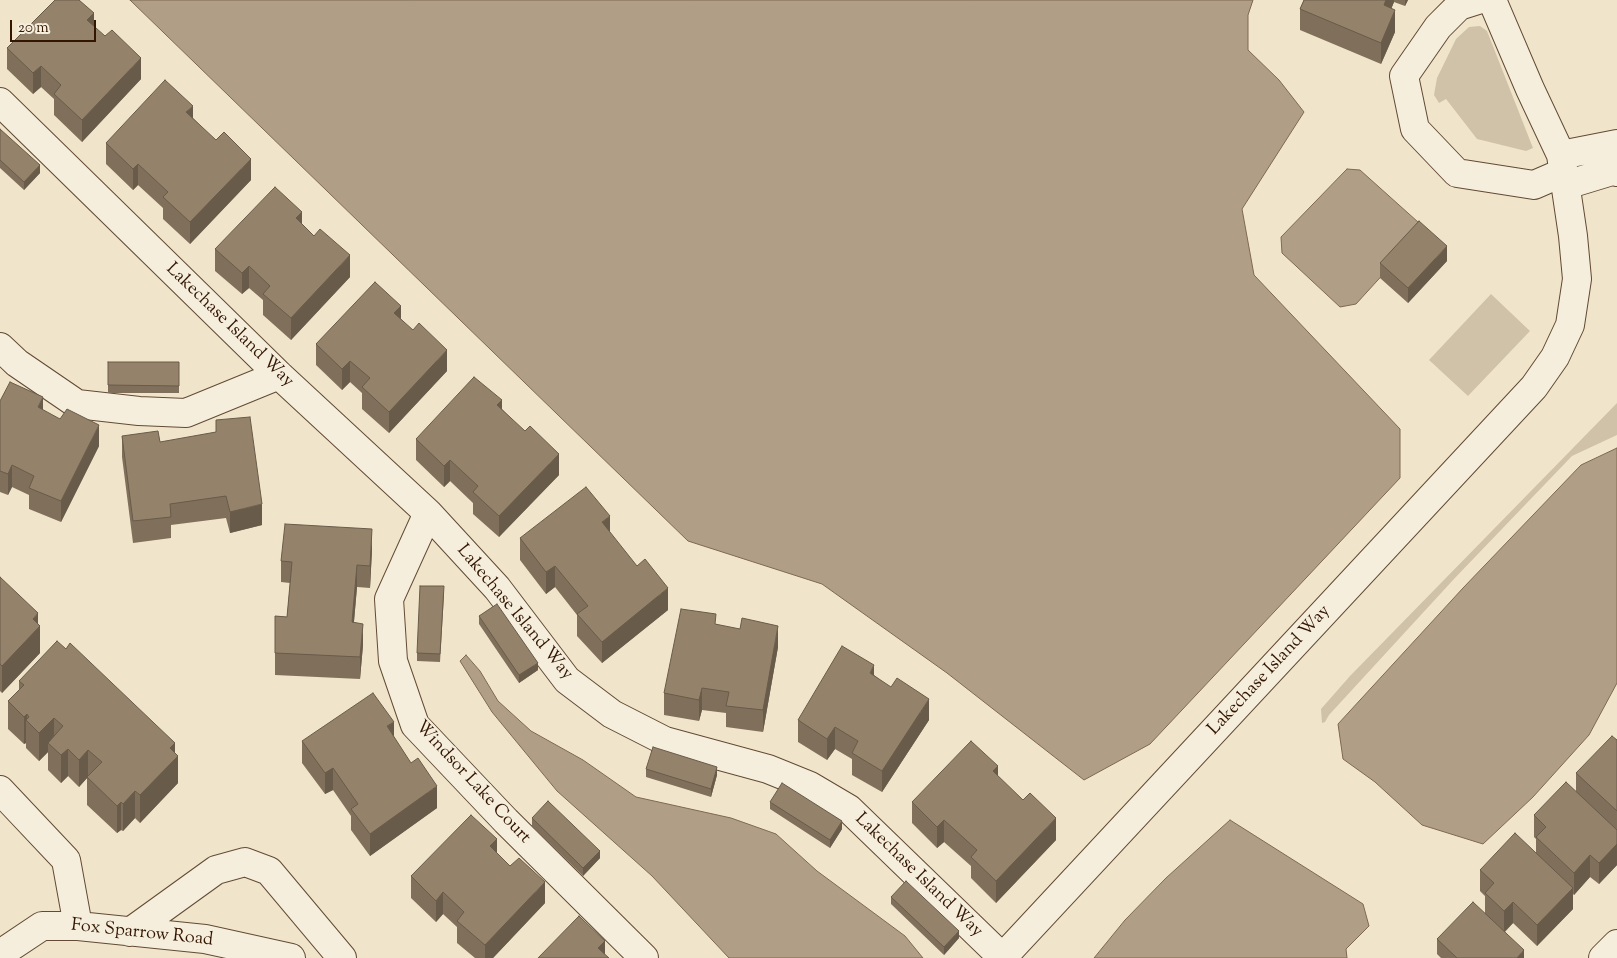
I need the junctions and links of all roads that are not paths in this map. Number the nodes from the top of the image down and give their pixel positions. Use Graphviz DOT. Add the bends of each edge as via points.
graph roads {
  1 [pos="1478,0"];
  2 [pos="1492,0"];
  3 [pos="0,102"];
  4 [pos="1617,144"];
  5 [pos="1564,171"];
  6 [pos="1617,172"];
  7 [pos="0,347"];
  8 [pos="279,376"];
  9 [pos="428,513"];
  10 [pos="0,790"];
  11 [pos="78,926"];
  12 [pos="130,932"];
  13 [pos="1617,944"];
  14 [pos="0,954"];
  15 [pos="292,958"];
  16 [pos="342,958"];
  17 [pos="644,958"];
  18 [pos="1003,958"];
  19 [pos="1603,958"];
  1 -- 5 [label="street" via="1459,6 1438,27 1404,76 1414,129 1457,173 1534,185"];
  2 -- 5 [label="street, Lakechase Island Way"];
  3 -- 8 [label="street, Lakechase Island Way"];
  4 -- 5 [label="street"];
  5 -- 6 [label="street"];
  5 -- 18 [label="street, Lakechase Island Way" via="1577,279 1570,325 1555,357 1534,387"];
  7 -- 8 [label="street" via="17,363 77,404 139,411 186,413"];
  8 -- 9 [label="street, Lakechase Island Way"];
  9 -- 17 [label="street, Windsor Lake Court" via="389,600 393,661 415,726 506,822"];
  9 -- 18 [label="street, Lakechase Island Way" via="497,588 567,680 612,714 665,741 768,769 810,786 849,809"];
  10 -- 11 [label="street" via="66,860"];
  11 -- 12 [label="street, Fox Sparrow Road"];
  11 -- 14 [label="street, Fox Sparrow Road" via="42,926"];
  12 -- 15 [label="street, Fox Sparrow Road" via="205,939"];
  12 -- 16 [label="street" via="216,870 245,862 270,871"];
  13 -- 19 [label="street"];
}
